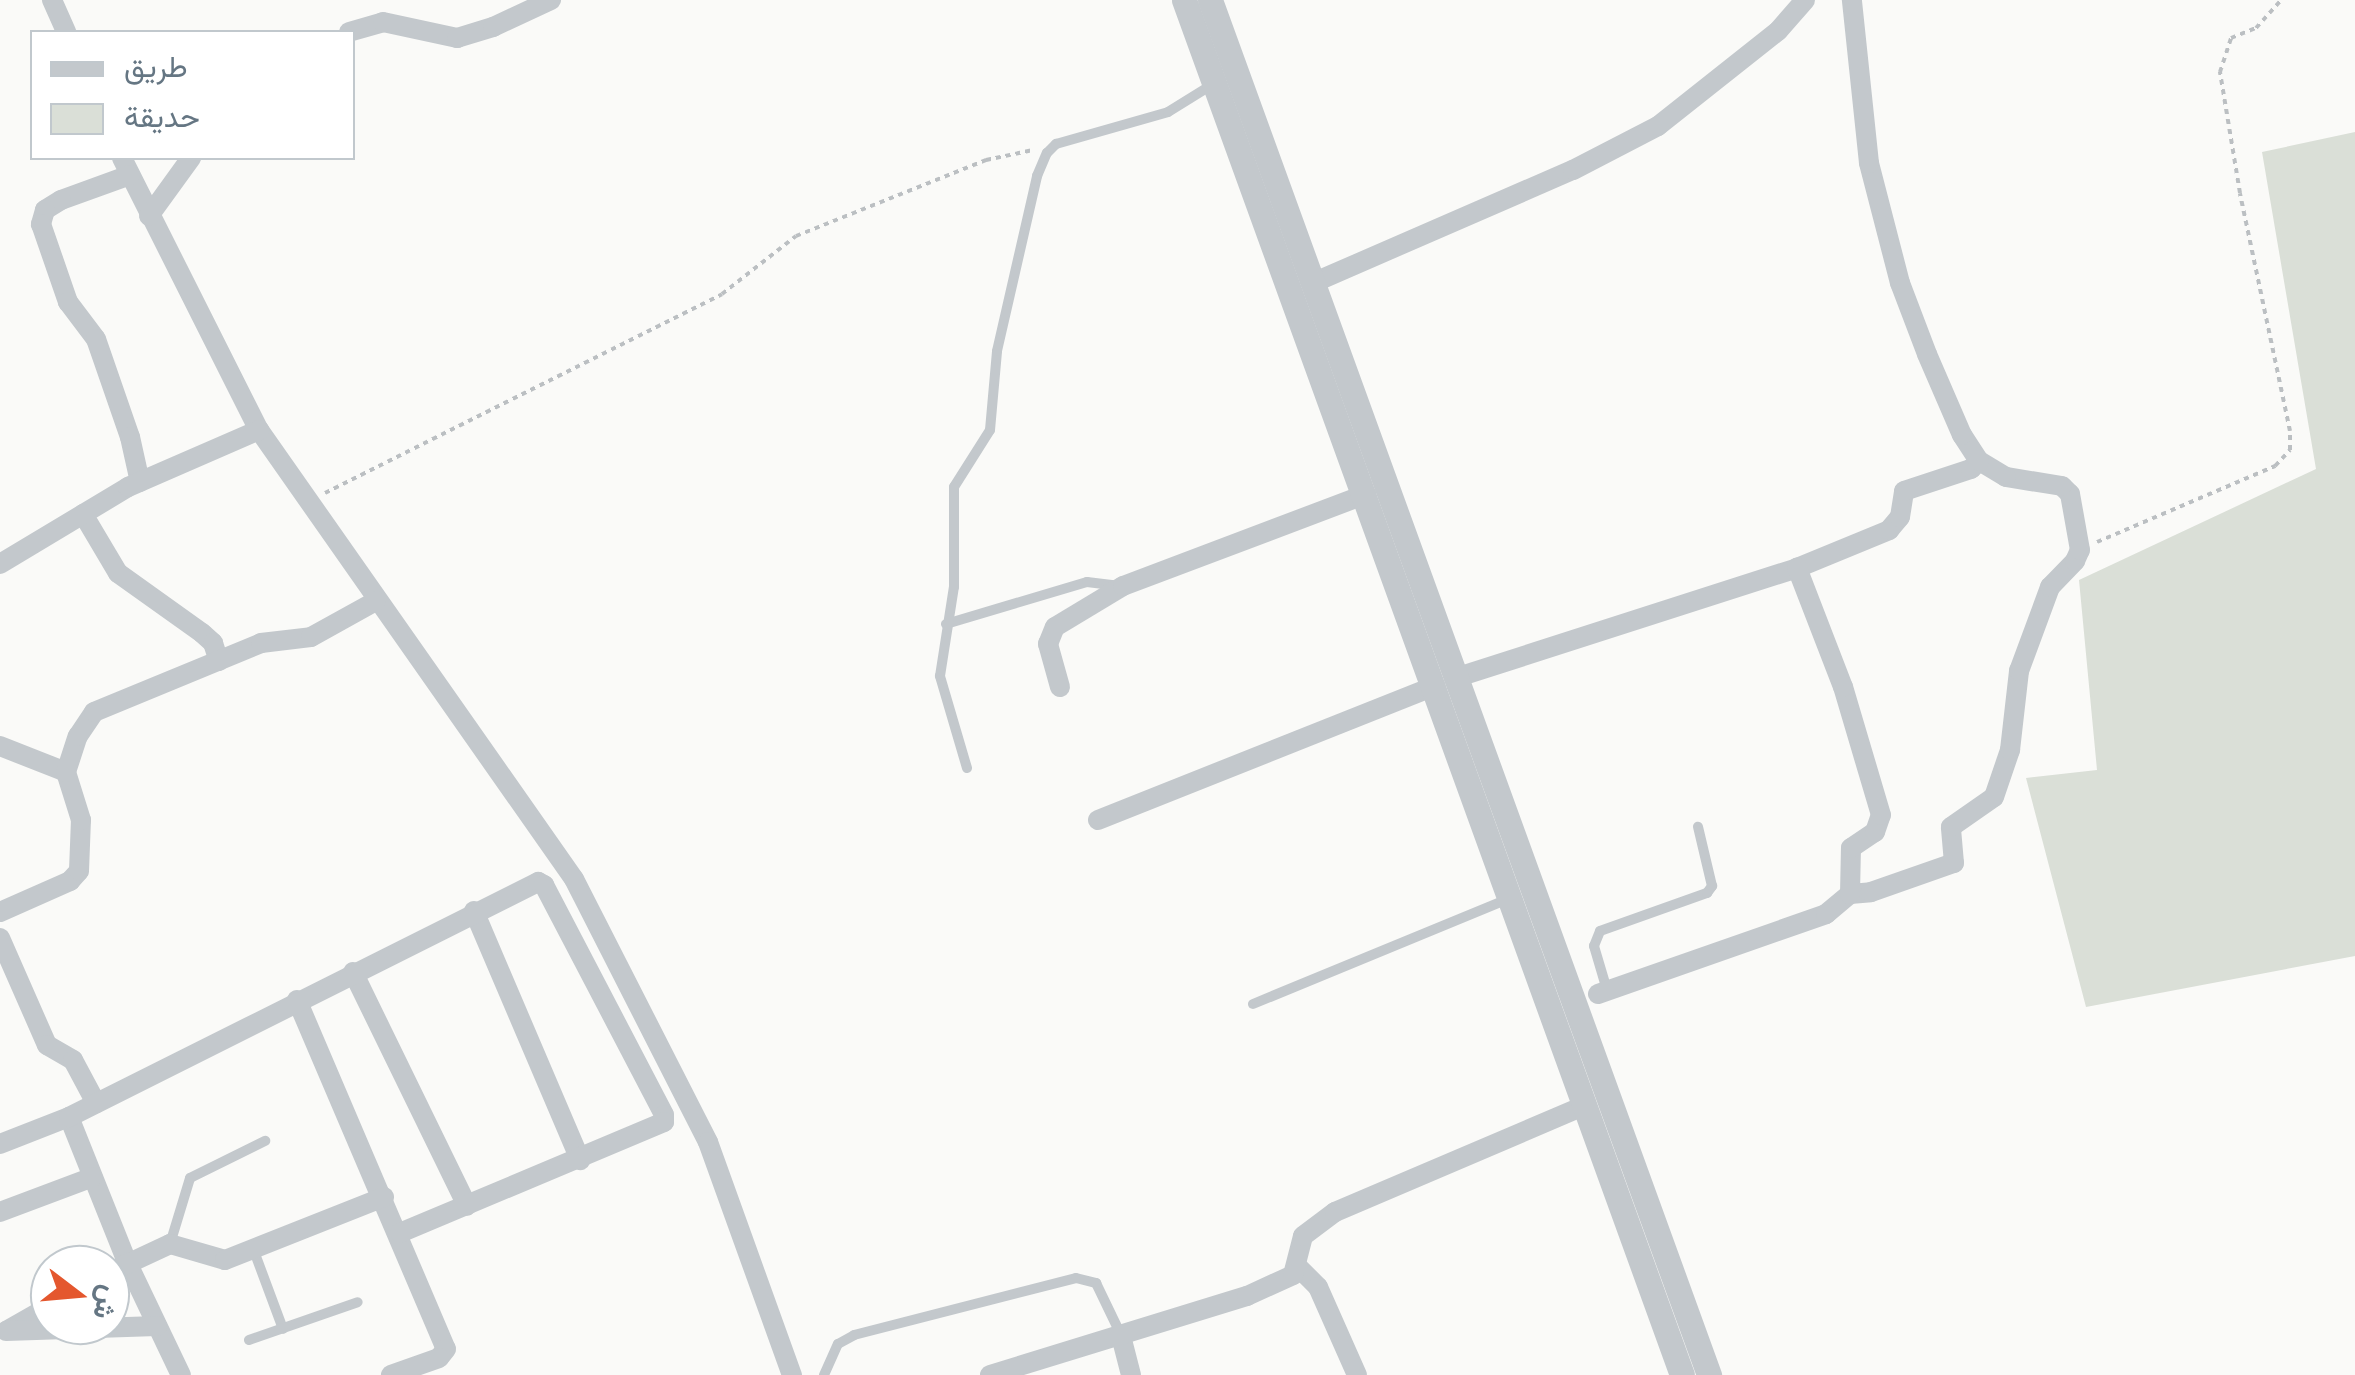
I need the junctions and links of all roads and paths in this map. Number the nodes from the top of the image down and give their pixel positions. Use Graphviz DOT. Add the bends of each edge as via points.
graph roads {
  1 [pos="52,0"];
  2 [pos="551,0"];
  3 [pos="1184,0"];
  4 [pos="1210,0"];
  5 [pos="1805,0"];
  6 [pos="1852,0"];
  7 [pos="2281,0"];
  8 [pos="65,30"];
  9 [pos="355,30"];
  10 [pos="1216,83"];
  11 [pos="1047,153"];
  12 [pos="190,160"];
  13 [pos="126,166"];
  14 [pos="149,216"];
  15 [pos="1315,282"];
  16 [pos="259,430"];
  17 [pos="1979,461"];
  18 [pos="140,482"];
  19 [pos="1366,494"];
  20 [pos="308,502"];
  21 [pos="83,514"];
  22 [pos="2080,550"];
  23 [pos="0,564"];
  24 [pos="1796,568"];
  25 [pos="1123,586"];
  26 [pos="376,601"];
  27 [pos="946,624"];
  28 [pos="219,661"];
  29 [pos="1447,681"];
  30 [pos="1060,687"];
  31 [pos="0,746"];
  32 [pos="967,768"];
  33 [pos="66,772"];
  34 [pos="1098,820"];
  35 [pos="1698,827"];
  36 [pos="1850,894"];
  37 [pos="1512,898"];
  38 [pos="474,911"];
  39 [pos="0,912"];
  40 [pos="0,938"];
  41 [pos="353,972"];
  42 [pos="1603,992"];
  43 [pos="297,1000"];
  44 [pos="1252,1004"];
  45 [pos="96,1102"];
  46 [pos="1586,1104"];
  47 [pos="68,1117"];
  48 [pos="264,1141"];
  49 [pos="0,1144"];
  50 [pos="580,1160"];
  51 [pos="93,1177"];
  52 [pos="384,1197"];
  53 [pos="467,1206"];
  54 [pos="0,1212"];
  55 [pos="400,1233"];
  56 [pos="170,1244"];
  57 [pos="113,1245"];
  58 [pos="254,1251"];
  59 [pos="130,1262"];
  60 [pos="1298,1266"];
  61 [pos="130,1284"];
  62 [pos="358,1302"];
  63 [pos="30,1317"];
  64 [pos="157,1326"];
  65 [pos="284,1329"];
  66 [pos="3,1332"];
  67 [pos="1121,1336"];
  68 [pos="249,1340"];
  69 [pos="180,1375"];
  70 [pos="391,1375"];
  71 [pos="792,1375"];
  72 [pos="824,1375"];
  73 [pos="990,1375"];
  74 [pos="1131,1375"];
  75 [pos="1356,1375"];
  76 [pos="1682,1375"];
  77 [pos="1709,1375"];
  1 -- 8 [label="street"];
  2 -- 9 [label="street" via="456,38 383,22"];
  3 -- 10 [label="street"];
  4 -- 15 [label="street"];
  5 -- 15 [label="street" via="1778,31 1658,126"];
  6 -- 17 [label="street" via="1879,208 1900,284"];
  7 -- 22 [label="path" via="2256,28 2231,38 2220,72 2290,450 2275,466"];
  10 -- 11 [label="lane" via="1168,112 1056,144"];
  10 -- 19 [label="street"];
  11 -- 20 [label="path" via="1024,150 986,160 796,236 722,294"];
  11 -- 27 [label="lane" via="997,350 990,430 954,487 954,587"];
  12 -- 14 [label="street"];
  13 -- 14 [label="street"];
  13 -- 18 [label="street" via="45,210 41,224 68,302 96,339"];
  14 -- 16 [label="street"];
  15 -- 29 [label="street"];
  16 -- 18 [label="street"];
  16 -- 20 [label="street"];
  17 -- 22 [label="street" via="2006,477 2062,486 2070,494"];
  17 -- 24 [label="street" via="1971,470 1904,491 1900,517 1889,530"];
  18 -- 21 [label="street"];
  19 -- 25 [label="street"];
  19 -- 29 [label="street"];
  20 -- 26 [label="street"];
  21 -- 23 [label="street"];
  21 -- 28 [label="street" via="118,573 202,633"];
  22 -- 36 [label="street" via="2050,587 2018,671 2010,750 1994,797 1951,828 1954,863"];
  24 -- 29 [label="street"];
  24 -- 36 [label="street" via="1843,688 1880,815 1876,832 1852,848"];
  25 -- 27 [label="lane" via="1087,582"];
  25 -- 30 [label="street" via="1048,635"];
  26 -- 28 [label="street" via="311,637 261,643"];
  26 -- 71 [label="street" via="574,879 708,1142"];
  27 -- 32 [label="lane" via="942,691"];
  28 -- 33 [label="street" via="94,712"];
  29 -- 34 [label="street"];
  29 -- 37 [label="street"];
  29 -- 77 [label="street"];
  31 -- 33 [label="street"];
  33 -- 39 [label="street" via="81,820 80,870 70,881"];
  35 -- 42 [label="lane" via="1712,886 1600,930 1594,946"];
  36 -- 42 [label="street" via="1826,914"];
  37 -- 44 [label="lane"];
  37 -- 46 [label="street"];
  38 -- 41 [label="street"];
  38 -- 50 [label="street"];
  38 -- 50 [label="street" via="532,882 544,885 664,1116 660,1128"];
  40 -- 45 [label="street" via="47,1045 73,1060"];
  41 -- 43 [label="street"];
  41 -- 53 [label="street"];
  43 -- 45 [label="street"];
  43 -- 52 [label="street"];
  45 -- 47 [label="street"];
  46 -- 60 [label="street" via="1335,1212 1303,1236"];
  46 -- 76 [label="street"];
  47 -- 49 [label="street"];
  47 -- 51 [label="street"];
  48 -- 56 [label="lane" via="190,1178"];
  50 -- 53 [label="street"];
  51 -- 54 [label="street"];
  51 -- 57 [label="street"];
  52 -- 55 [label="street"];
  52 -- 58 [label="street"];
  53 -- 55 [label="street"];
  55 -- 70 [label="street" via="446,1349 439,1358"];
  56 -- 58 [label="street" via="210,1260"];
  56 -- 59 [label="street"];
  58 -- 65 [label="lane"];
  60 -- 67 [label="street" via="1293,1275 1247,1296"];
  60 -- 75 [label="street" via="1318,1286"];
  61 -- 64 [label="street"];
  62 -- 65 [label="lane"];
  63 -- 66 [label="street"];
  64 -- 66 [label="street"];
  64 -- 69 [label="street"];
  65 -- 68 [label="lane"];
  67 -- 72 [label="lane" via="1096,1283 1076,1278 854,1335 838,1344"];
  67 -- 73 [label="street"];
  67 -- 74 [label="street"];
}
